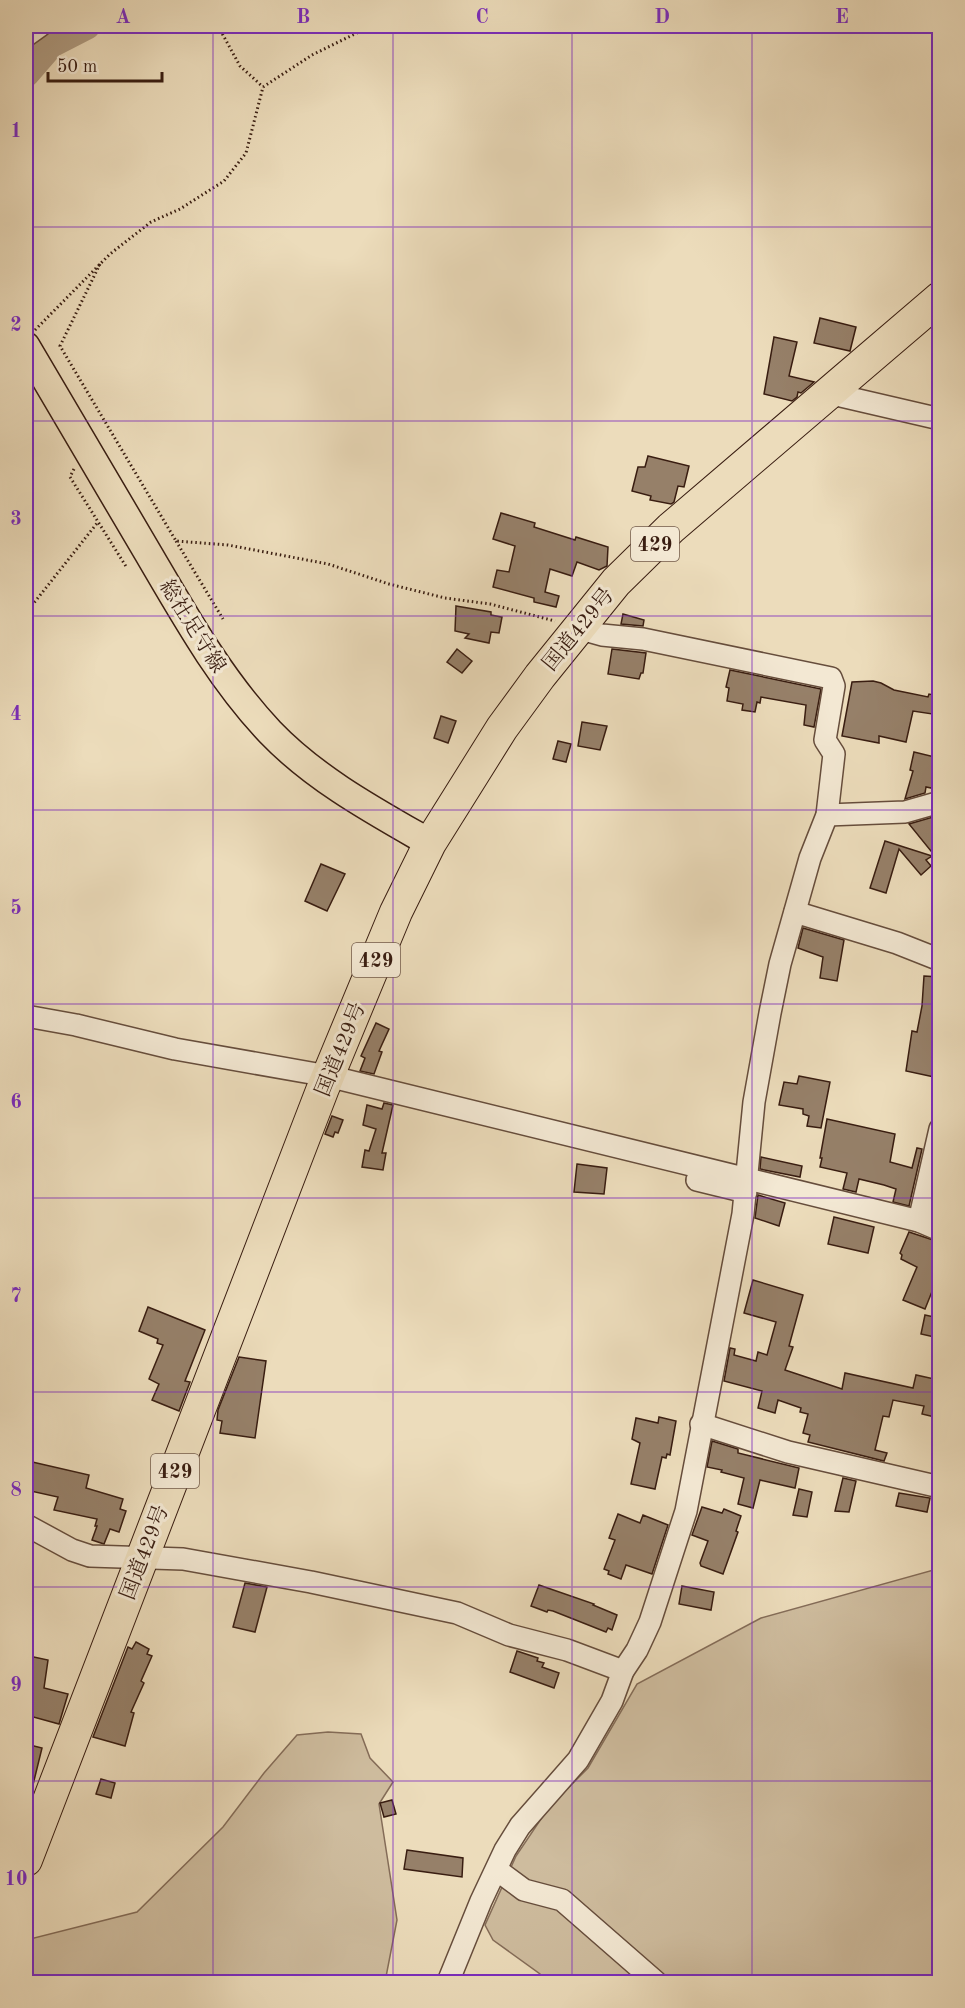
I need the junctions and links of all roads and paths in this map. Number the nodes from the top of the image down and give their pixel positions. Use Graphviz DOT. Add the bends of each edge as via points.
graph roads {
  1 [pos="40,26"];
  2 [pos="218,26"];
  3 [pos="371,26"];
  4 [pos="26,36"];
  5 [pos="263,87"];
  6 [pos="100,264"];
  7 [pos="939,298"];
  8 [pos="30,339"];
  9 [pos="828,393"];
  10 [pos="939,419"];
  11 [pos="75,467"];
  12 [pos="98,522"];
  13 [pos="176,541"];
  14 [pos="127,568"];
  15 [pos="26,613"];
  16 [pos="223,619"];
  17 [pos="577,628"];
  18 [pos="939,802"];
  19 [pos="826,815"];
  20 [pos="430,843"];
  21 [pos="795,912"];
  22 [pos="939,960"];
  23 [pos="26,1016"];
  24 [pos="326,1082"];
  25 [pos="939,1129"];
  26 [pos="747,1185"];
  27 [pos="919,1221"];
  28 [pos="939,1230"];
  29 [pos="701,1424"];
  30 [pos="939,1487"];
  31 [pos="26,1525"];
  32 [pos="142,1557"];
  33 [pos="623,1671"];
  34 [pos="26,1860"];
  35 [pos="497,1870"];
  36 [pos="448,1983"];
  37 [pos="656,1983"];
  1 -- 4 [label="street"];
  2 -- 5 [label="path" via="240,66"];
  3 -- 5 [label="path" via="312,55"];
  5 -- 6 [label="path" via="246,153 224,182 151,222"];
  6 -- 8 [label="path"];
  6 -- 13 [label="path" via="60,346"];
  7 -- 9 [label="highway, 国道429号 / 429"];
  8 -- 20 [label="main road, 総社足守線" via="198,639 233,690 272,733 322,777"];
  9 -- 10 [label="street"];
  9 -- 17 [label="highway, 国道429号 / 429" via="671,528 616,582"];
  11 -- 12 [label="path" via="70,477"];
  12 -- 14 [label="path"];
  12 -- 15 [label="path"];
  13 -- 16 [label="path"];
  13 -- 17 [label="path" via="228,545 328,564 389,584 490,604"];
  17 -- 19 [label="street" via="831,678 834,686 825,740 834,754"];
  17 -- 20 [label="highway, 国道429号 / 429" via="502,728"];
  18 -- 19 [label="street" via="905,812"];
  19 -- 21 [label="street"];
  20 -- 24 [label="highway, 国道429号 / 429" via="396,912"];
  21 -- 22 [label="street"];
  21 -- 26 [label="street" via="780,964 754,1102"];
  23 -- 24 [label="street"];
  24 -- 26 [label="street"];
  24 -- 32 [label="highway, 国道429号 / 429"];
  25 -- 27 [label="street"];
  26 -- 27 [label="street"];
  26 -- 29 [label="street"];
  27 -- 28 [label="street"];
  29 -- 30 [label="street" via="788,1452"];
  29 -- 33 [label="street" via="686,1511 650,1622"];
  31 -- 32 [label="street" via="90,1556"];
  32 -- 33 [label="street" via="183,1559 457,1613 509,1635 567,1650"];
  32 -- 34 [label="highway, 国道429号 / 429"];
  33 -- 35 [label="street" via="612,1701 578,1760 520,1826"];
  35 -- 36 [label="street"];
  35 -- 37 [label="street" via="524,1890 562,1900"];
}
